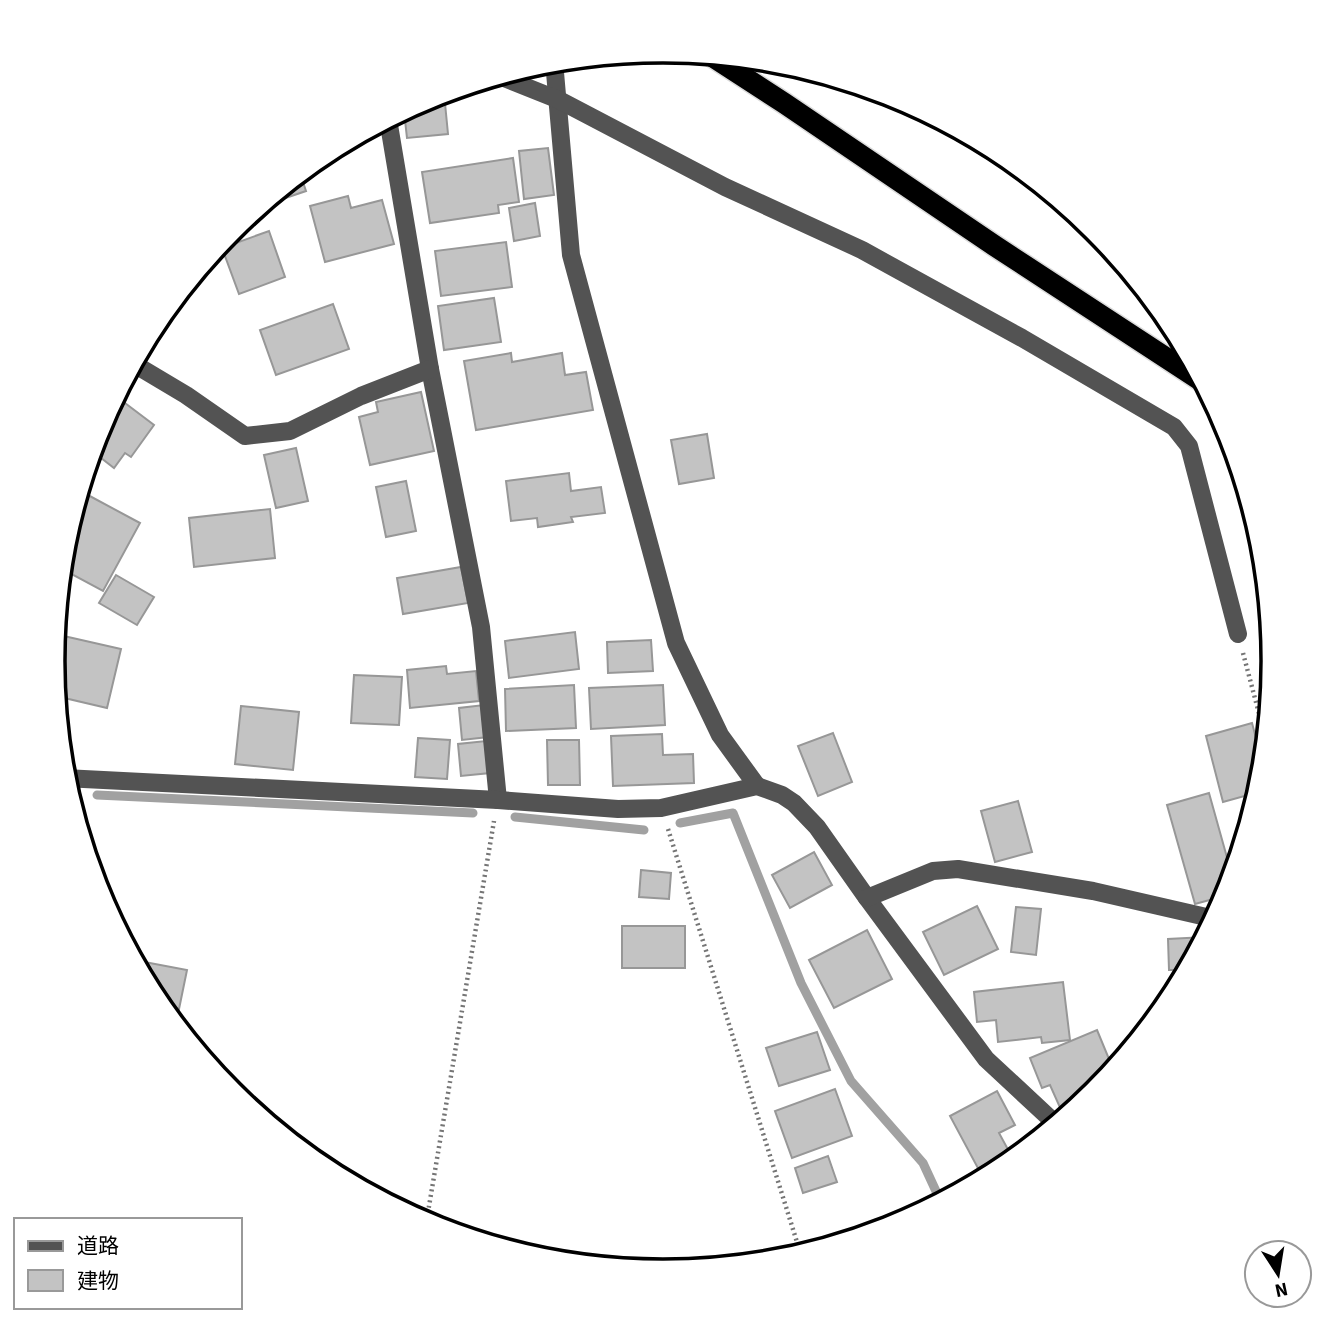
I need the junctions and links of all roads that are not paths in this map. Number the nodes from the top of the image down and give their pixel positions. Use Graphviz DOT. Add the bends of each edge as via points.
graph roads {
  1 [pos="728,67"];
  2 [pos="556,73"];
  3 [pos="514,82"];
  4 [pos="559,100"];
  5 [pos="390,130"];
  6 [pos="142,368"];
  7 [pos="430,369"];
  8 [pos="1187,371"];
  9 [pos="1238,634"];
  10 [pos="77,779"];
  11 [pos="757,786"];
  12 [pos="498,800"];
  13 [pos="866,898"];
  14 [pos="1204,917"];
  15 [pos="1050,1118"];
  1 -- 8 [label="highway"];
  2 -- 4 [label="street"];
  3 -- 4 [label="street"];
  4 -- 9 [label="street" via="725,187 862,250 1174,427 1189,446"];
  4 -- 11 [label="street" via="571,255 676,643 720,735"];
  5 -- 7 [label="street"];
  6 -- 7 [label="street" via="245,436 290,431"];
  7 -- 12 [label="street" via="481,627"];
  10 -- 12 [label="street"];
  11 -- 12 [label="street" via="661,808"];
  11 -- 13 [label="street" via="782,795 805,814"];
  13 -- 14 [label="street" via="933,871 958,869 1093,891"];
  13 -- 15 [label="street" via="986,1059"];
}
